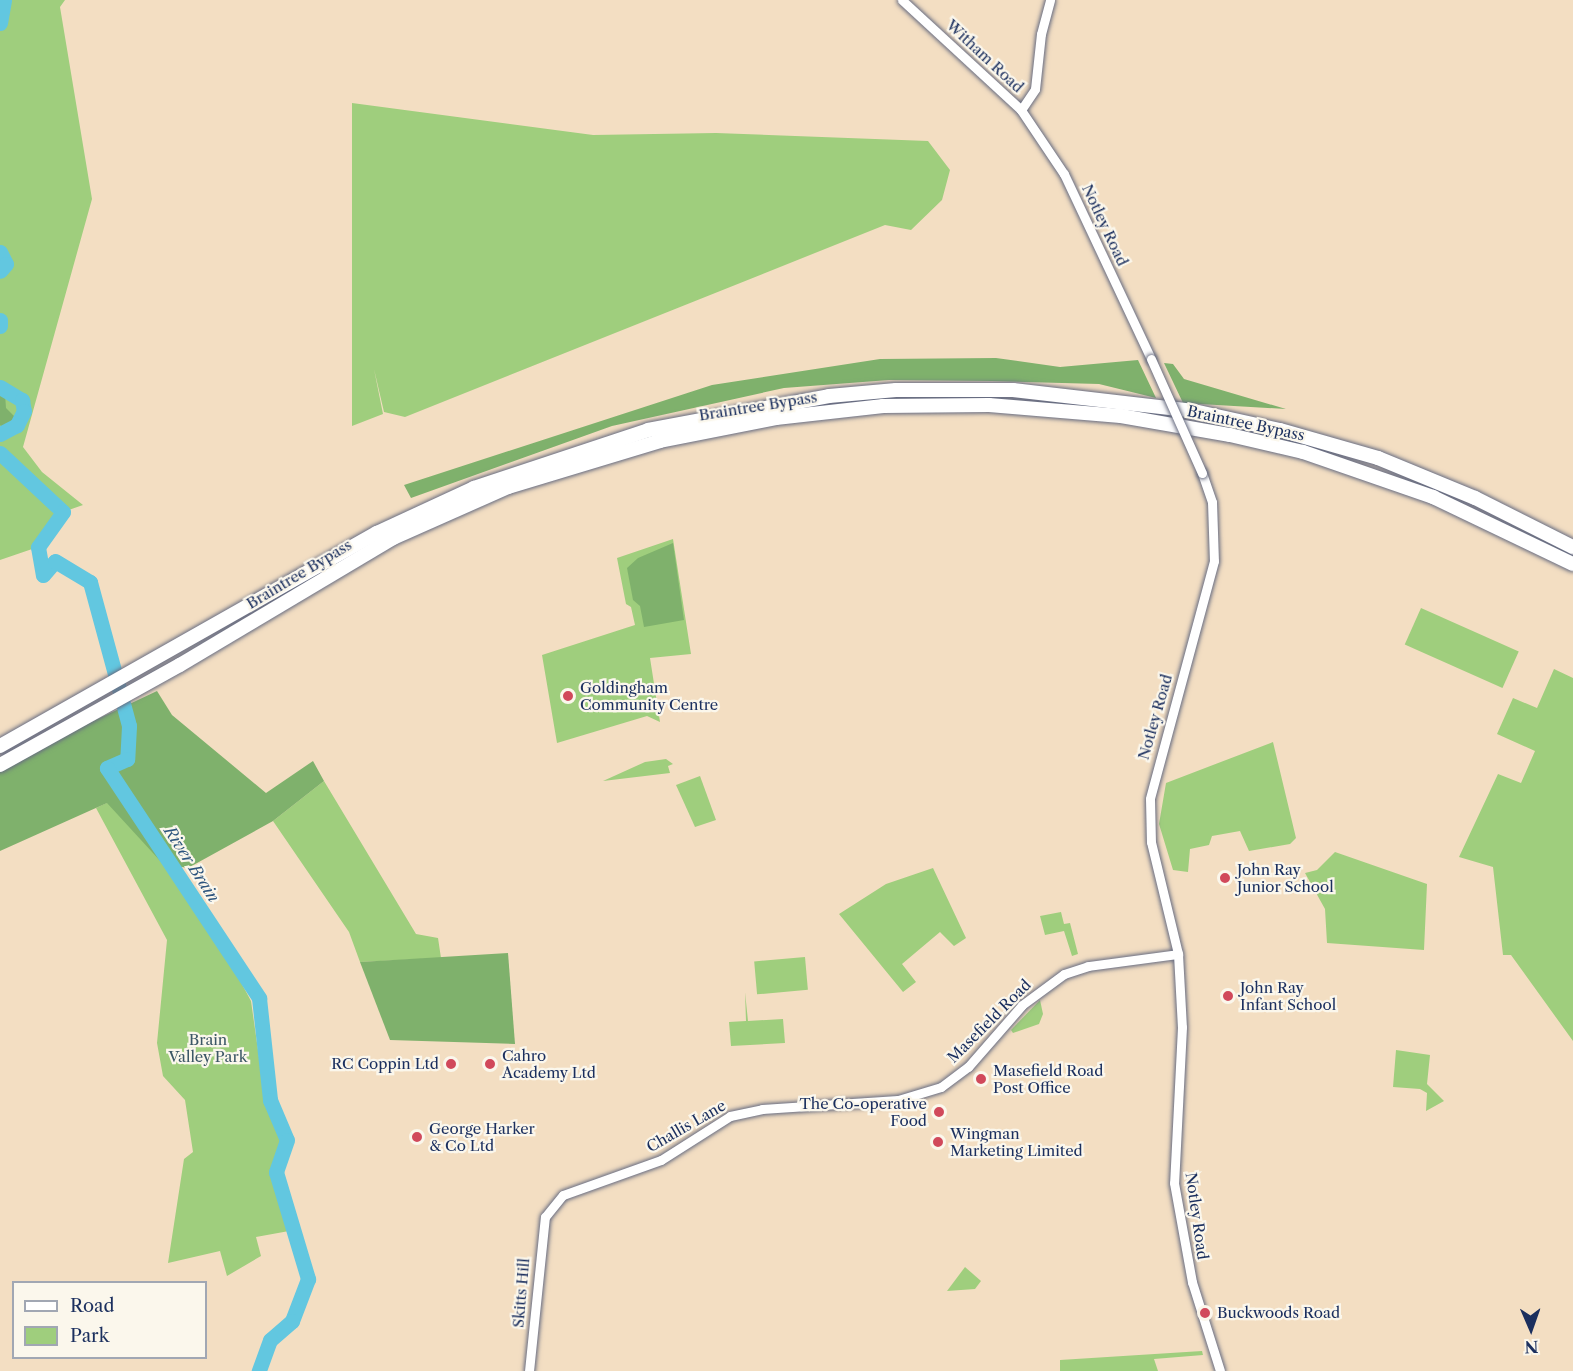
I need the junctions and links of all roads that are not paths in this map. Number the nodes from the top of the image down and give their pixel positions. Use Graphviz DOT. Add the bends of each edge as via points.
graph roads {
  1 [pos="902,0"];
  2 [pos="1050,0"];
  3 [pos="1021,110"];
  4 [pos="1573,547"];
  5 [pos="1573,564"];
  6 [pos="0,746"];
  7 [pos="0,765"];
  8 [pos="1178,954"];
  9 [pos="893,1100"];
  10 [pos="544,1217"];
  11 [pos="529,1371"];
  12 [pos="1220,1371"];
  1 -- 3 [label="street, Witham Road"];
  2 -- 3 [label="street" via="1041,34 1035,89"];
  3 -- 8 [label="street, Notley Road, bridge" via="1064,174 1151,359 1212,502 1214,561 1150,799 1151,842"];
  4 -- 6 [label="highway, Braintree Bypass" via="1475,498 1378,458 1194,411 1013,390 896,390 829,396 648,430 474,488 377,533"];
  5 -- 7 [label="highway, Braintree Bypass" via="1433,496 1292,449 1121,416 1037,407 883,406 776,418 708,430 508,487 393,538 157,678"];
  8 -- 9 [label="street, Masefield Road" via="1088,966 1064,974 1022,1005 968,1067 941,1087"];
  8 -- 12 [label="street, Notley Road" via="1182,1027 1174,1183 1192,1282"];
  9 -- 10 [label="street, Challis Lane" via="762,1109 730,1116 661,1160 563,1195"];
  10 -- 11 [label="street, Skitts Hill"];
}
